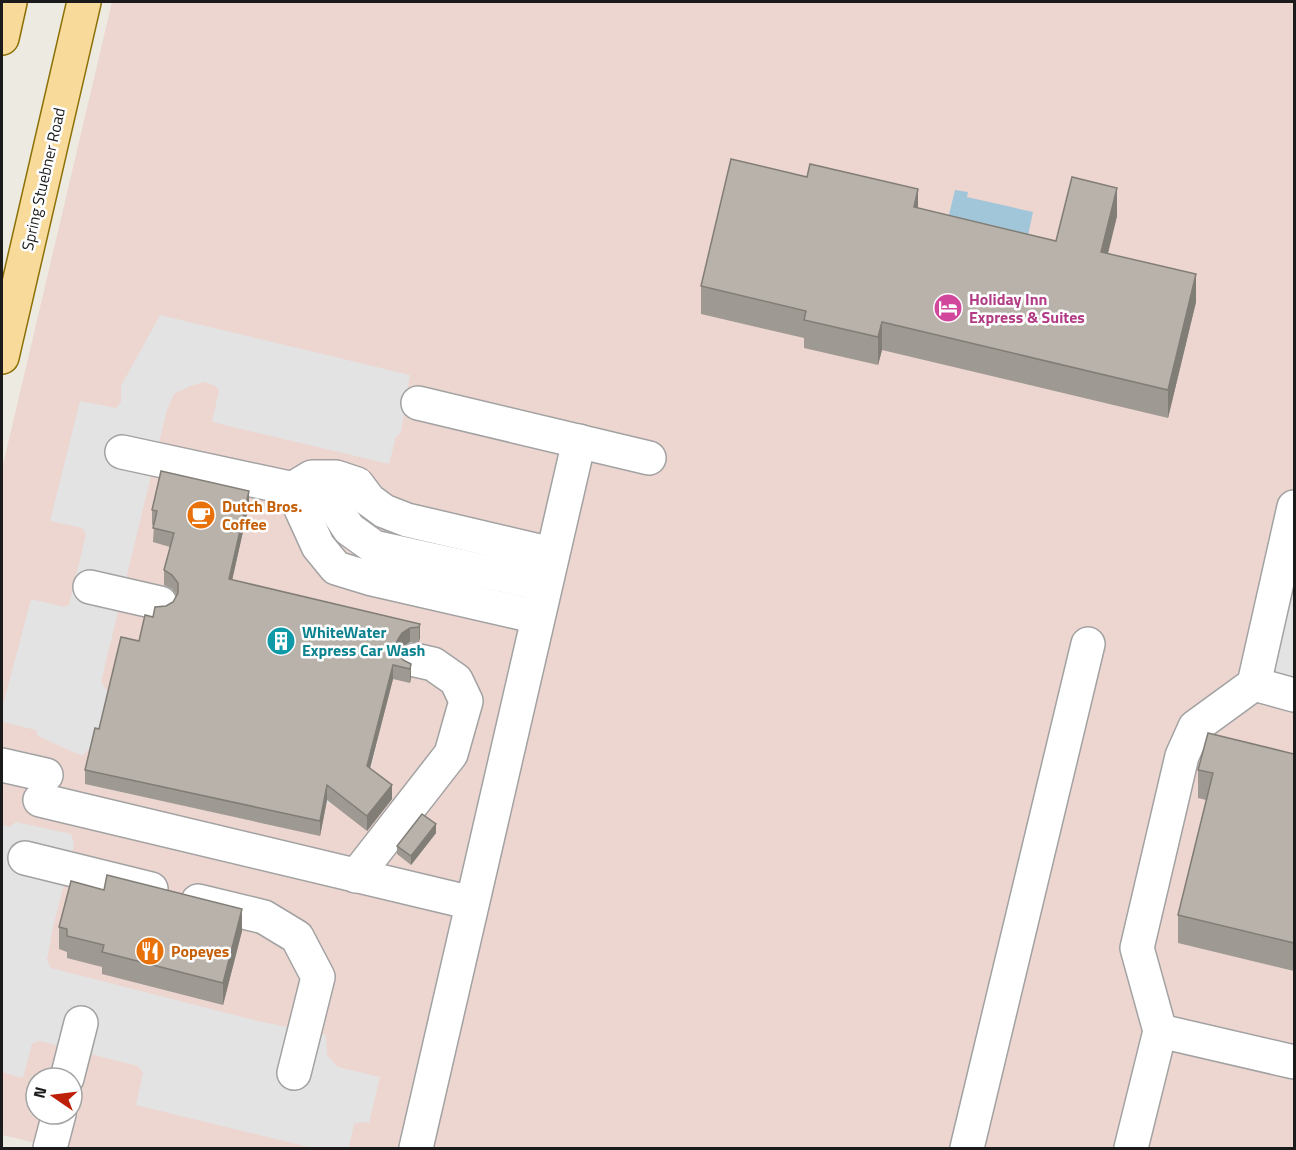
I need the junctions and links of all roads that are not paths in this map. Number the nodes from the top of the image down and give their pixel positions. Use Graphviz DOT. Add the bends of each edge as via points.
graph roads {
  1 [pos="10,2"];
  2 [pos="84,2"];
  3 [pos="2,38"];
  4 [pos="8,303"];
  5 [pos="2,357"];
  6 [pos="418,403"];
  7 [pos="579,441"];
  8 [pos="122,452"];
  9 [pos="649,458"];
  10 [pos="292,489"];
  11 [pos="1294,507"];
  12 [pos="548,570"];
  13 [pos="90,587"];
  14 [pos="160,603"];
  15 [pos="538,617"];
  16 [pos="1088,644"];
  17 [pos="415,660"];
  18 [pos="1254,684"];
  19 [pos="1294,695"];
  20 [pos="2,765"];
  21 [pos="25,858"];
  22 [pos="356,876"];
  23 [pos="472,903"];
  24 [pos="81,1023"];
  25 [pos="1160,1031"];
  26 [pos="1294,1062"];
  27 [pos="70,1066"];
  28 [pos="294,1073"];
  29 [pos="56,1126"];
  30 [pos="50,1149"];
  31 [pos="416,1149"];
  32 [pos="967,1149"];
  33 [pos="1131,1149"];
  1 -- 3 [label="main road"];
  2 -- 4 [label="main road, Spring Stuebner Road"];
  4 -- 5 [label="main road, Spring Stuebner Road"];
  6 -- 7 [label="lane"];
  7 -- 9 [label="lane"];
  7 -- 12 [label="lane"];
  8 -- 10 [label="lane"];
  10 -- 12 [label="lane" via="322,495 349,529 374,546"];
  10 -- 15 [label="lane" via="318,546 336,568"];
  11 -- 18 [label="lane"];
  12 -- 15 [label="lane"];
  13 -- 14 [label="lane"];
  15 -- 23 [label="lane"];
  16 -- 32 [label="lane"];
  17 -- 22 [label="lane" via="433,664 456,680 466,701 451,754"];
  18 -- 19 [label="lane"];
  18 -- 25 [label="lane" via="1195,728 1182,756 1137,948"];
  20 -- 22 [label="lane" via="43,787"];
  21 -- 28 [label="lane" via="264,917 297,937 318,977"];
  22 -- 23 [label="lane"];
  23 -- 31 [label="lane"];
  24 -- 27 [label="lane"];
  25 -- 26 [label="lane"];
  25 -- 33 [label="lane"];
  29 -- 30 [label="lane"];
}
